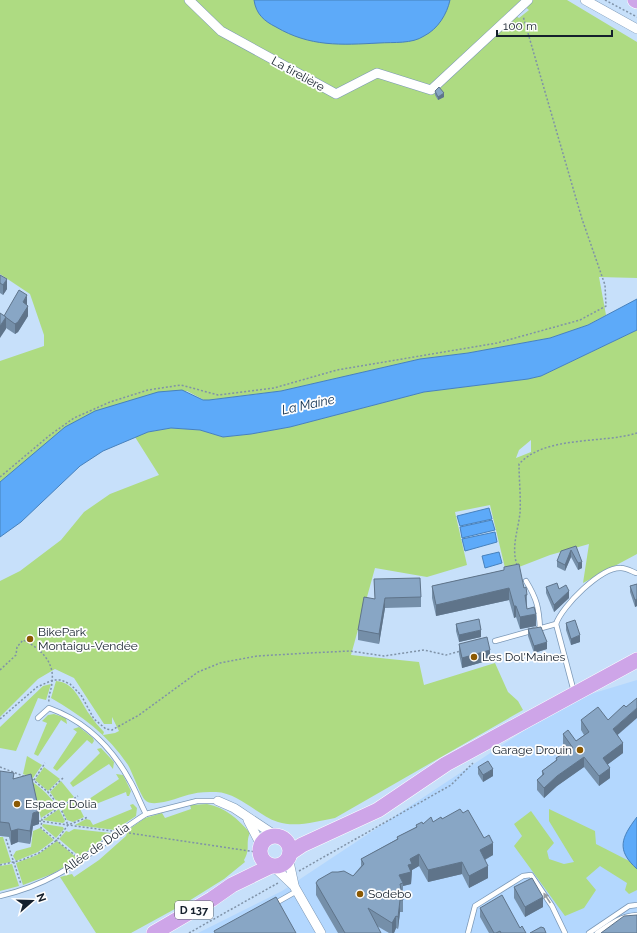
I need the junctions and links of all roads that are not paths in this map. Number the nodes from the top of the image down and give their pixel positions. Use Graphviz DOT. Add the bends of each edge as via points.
graph roads {
  1 [pos="189,0"];
  2 [pos="528,0"];
  3 [pos="585,0"];
  4 [pos="637,29"];
  5 [pos="636,573"];
  6 [pos="526,581"];
  7 [pos="556,624"];
  8 [pos="540,629"];
  9 [pos="495,641"];
  10 [pos="637,660"];
  11 [pos="574,693"];
  12 [pos="38,718"];
  13 [pos="218,801"];
  14 [pos="146,814"];
  15 [pos="247,819"];
  16 [pos="347,825"];
  17 [pos="280,838"];
  18 [pos="260,849"];
  19 [pos="289,855"];
  20 [pos="272,866"];
  21 [pos="289,876"];
  22 [pos="232,885"];
  23 [pos="296,889"];
  24 [pos="0,896"];
  25 [pos="637,905"];
  26 [pos="271,906"];
  27 [pos="637,915"];
  28 [pos="154,933"];
  29 [pos="321,933"];
  30 [pos="468,933"];
  31 [pos="565,933"];
  32 [pos="589,933"];
  33 [pos="597,933"];
  1 -- 2 [label="street, La tirelière" via="221,31 336,94 377,73 431,90"];
  3 -- 4 [label="street"];
  5 -- 7 [label="lane" via="620,568 609,571 579,593 559,615"];
  6 -- 8 [label="lane" via="539,608"];
  7 -- 8 [label="lane"];
  7 -- 11 [label="lane"];
  8 -- 9 [label="lane"];
  10 -- 11 [label="main road"];
  11 -- 16 [label="main road" via="446,764 378,810"];
  12 -- 14 [label="lane" via="49,708 85,727 106,746 131,782"];
  13 -- 14 [label="lane, Allée de Dolia" via="197,801"];
  13 -- 15 [label="street, Allée de Dolia" via="234,808"];
  14 -- 24 [label="lane, Allée de Dolia" via="82,860 52,878"];
  15 -- 17 [label="street, Allée de Dolia"];
  15 -- 18 [label="street, Allée de Dolia"];
  16 -- 17 [label="main road"];
  16 -- 19 [label="main road" via="302,845"];
  17 -- 18 [label="main road" via="267,838"];
  17 -- 19 [label="main road" via="289,846"];
  18 -- 20 [label="main road" via="263,861"];
  18 -- 22 [label="main road, D 137"];
  19 -- 20 [label="main road" via="282,864"];
  19 -- 21 [label="street"];
  20 -- 21 [label="street"];
  20 -- 22 [label="main road, D 137"];
  21 -- 23 [label="street"];
  22 -- 28 [label="main road, D 137"];
  23 -- 26 [label="lane"];
  23 -- 29 [label="street"];
  25 -- 32 [label="lane" via="628,906"];
  27 -- 33 [label="lane" via="627,915 615,920"];
  31 -- 30 [label="lane, one-way" via="552,906 532,875 523,876 475,906"];
}
